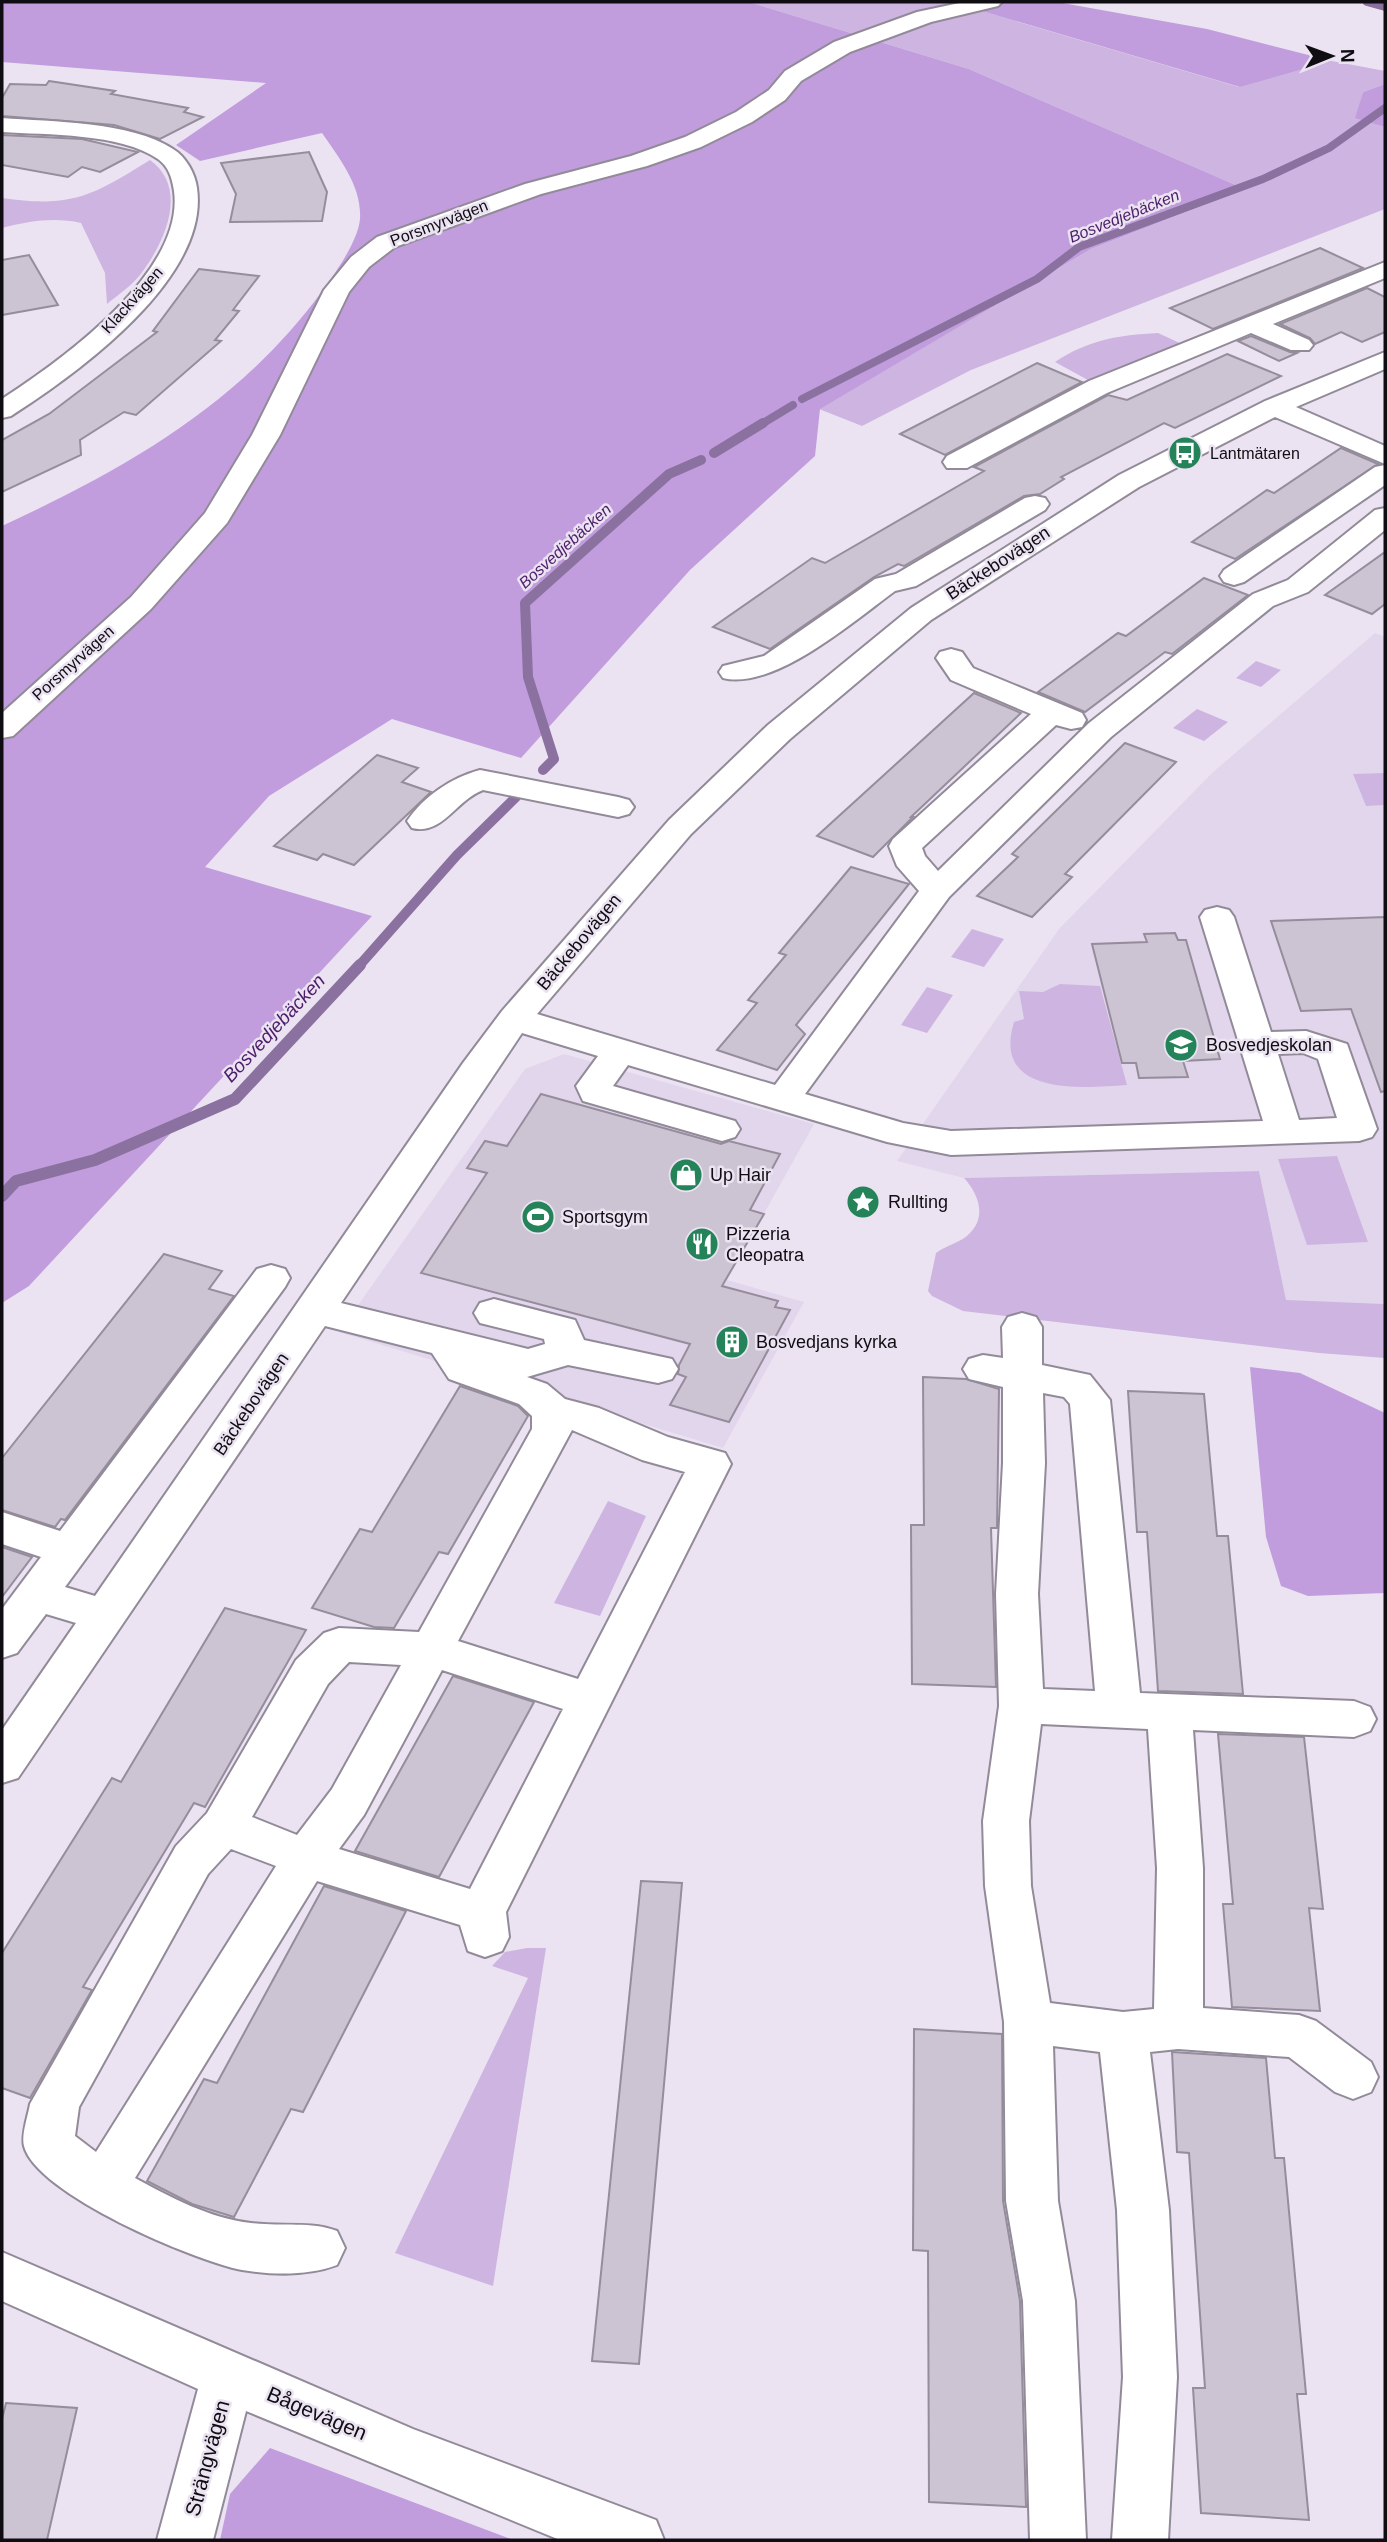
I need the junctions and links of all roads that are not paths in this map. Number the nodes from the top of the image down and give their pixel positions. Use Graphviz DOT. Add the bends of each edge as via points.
graph roads {
  1 [pos="991,2"];
  2 [pos="2,125"];
  3 [pos="1385,269"];
  4 [pos="1353,282"];
  5 [pos="1380,296"];
  6 [pos="1250,324"];
  7 [pos="1300,345"];
  8 [pos="1385,360"];
  9 [pos="3,407"];
  10 [pos="1274,407"];
  11 [pos="1385,456"];
  12 [pos="957,462"];
  13 [pos="1385,473"];
  14 [pos="1035,504"];
  15 [pos="1385,516"];
  16 [pos="1234,576"];
  17 [pos="951,658"];
  18 [pos="734,671"];
  19 [pos="1051,713"];
  20 [pos="2,729"];
  21 [pos="1100,730"];
  22 [pos="618,807"];
  23 [pos="423,821"];
  24 [pos="937,890"];
  25 [pos="1217,917"];
  26 [pos="514,1019"];
  27 [pos="1257,1044"];
  28 [pos="620,1051"];
  29 [pos="783,1099"];
  30 [pos="722,1129"];
  31 [pos="1285,1132"];
  32 [pos="271,1278"];
  33 [pos="316,1310"];
  34 [pos="494,1313"];
  35 [pos="1022,1327"];
  36 [pos="445,1342"];
  37 [pos="567,1351"];
  38 [pos="658,1369"];
  39 [pos="1002,1371"];
  40 [pos="553,1411"];
  41 [pos="2,1528"];
  42 [pos="69,1550"];
  43 [pos="36,1595"];
  44 [pos="106,1616"];
  45 [pos="2,1641"];
  46 [pos="433,1650"];
  47 [pos="590,1700"];
  48 [pos="1021,1706"];
  49 [pos="1119,1708"];
  50 [pos="1169,1711"];
  51 [pos="1354,1720"];
  52 [pos="2,1765"];
  53 [pos="223,1826"];
  54 [pos="306,1858"];
  55 [pos="1028,2022"];
  56 [pos="1178,2028"];
  57 [pos="1123,2033"];
  58 [pos="1353,2077"];
  59 [pos="103,2185"];
  60 [pos="319,2248"];
  61 [pos="2,2276"];
  62 [pos="228,2376"];
  63 [pos="186,2540"];
  64 [pos="636,2540"];
  65 [pos="1058,2540"];
  66 [pos="1140,2540"];
  1 -- 20 [label="street, Porsmyrvägen" via="925,16 842,47 793,76 777,95 744,117 693,142 533,189 386,242 360,262 337,290 266,435 217,517 141,603"];
  2 -- 9 [label="street, Klackvägen" via="136,143 164,153 180,169 190,191 188,217 179,239 151,284 73,360"];
  3 -- 4 [label="street"];
  4 -- 5 [label="street"];
  4 -- 6 [label="street"];
  6 -- 7 [label="street"];
  6 -- 12 [label="street" via="1098,387"];
  8 -- 10 [label="street, Bäckebovägen"];
  10 -- 11 [label="street"];
  10 -- 26 [label="street, Bäckebovägen" via="1129,481 921,614 779,732 680,827"];
  13 -- 16 [label="street"];
  14 -- 18 [label="street" via="906,580 886,585 775,662"];
  15 -- 21 [label="street" via="1298,586 1264,600"];
  17 -- 19 [label="street" via="962,674"];
  19 -- 21 [label="street"];
  19 -- 24 [label="street" via="905,846 909,859"];
  21 -- 24 [label="street"];
  22 -- 23 [label="street" via="480,780 459,788"];
  24 -- 29 [label="street"];
  25 -- 27 [label="street"];
  26 -- 28 [label="street"];
  26 -- 33 [label="street, Bäckebovägen"];
  27 -- 31 [label="street"];
  27 -- 31 [label="street" via="1306,1042 1334,1052 1359,1129"];
  28 -- 29 [label="street"];
  28 -- 30 [label="street" via="594,1086 596,1093"];
  29 -- 31 [label="street" via="900,1134 951,1143"];
  32 -- 42 [label="street"];
  33 -- 36 [label="street"];
  33 -- 44 [label="street, Bäckebovägen"];
  34 -- 37 [label="street" via="561,1330"];
  35 -- 39 [label="street"];
  36 -- 37 [label="street" via="528,1363"];
  36 -- 40 [label="street" via="463,1369 533,1394"];
  37 -- 38 [label="street"];
  39 -- 48 [label="street" via="1024,1463 1017,1594"];
  39 -- 49 [label="street" via="1076,1385 1090,1400"];
  40 -- 46 [label="street" via="552,1429"];
  40 -- 47 [label="street" via="585,1418 656,1449 710,1464"];
  41 -- 42 [label="street"];
  42 -- 43 [label="street"];
  43 -- 44 [label="street"];
  43 -- 45 [label="street"];
  44 -- 52 [label="street, Bäckebovägen"];
  46 -- 47 [label="street"];
  46 -- 53 [label="street" via="339,1645 312,1672"];
  46 -- 54 [label="street" via="348,1802"];
  47 -- 54 [label="street" via="484,1924"];
  48 -- 49 [label="street"];
  48 -- 55 [label="street" via="1006,1821 1008,1886"];
  49 -- 50 [label="street"];
  50 -- 51 [label="street"];
  50 -- 56 [label="street" via="1180,1868"];
  53 -- 54 [label="street"];
  53 -- 59 [label="street" via="192,1860 55,2104 48,2144"];
  54 -- 59 [label="street"];
  55 -- 57 [label="street"];
  55 -- 65 [label="street" via="1032,2201 1049,2301"];
  56 -- 57 [label="street"];
  56 -- 58 [label="street" via="1298,2036"];
  57 -- 66 [label="street" via="1143,2210 1150,2377"];
  59 -- 60 [label="street" via="177,2225 242,2246"];
  61 -- 62 [label="street, Bågevägen"];
  62 -- 63 [label="street, Strängvägen"];
  62 -- 64 [label="street, Bågevägen" via="537,2505"];
}
